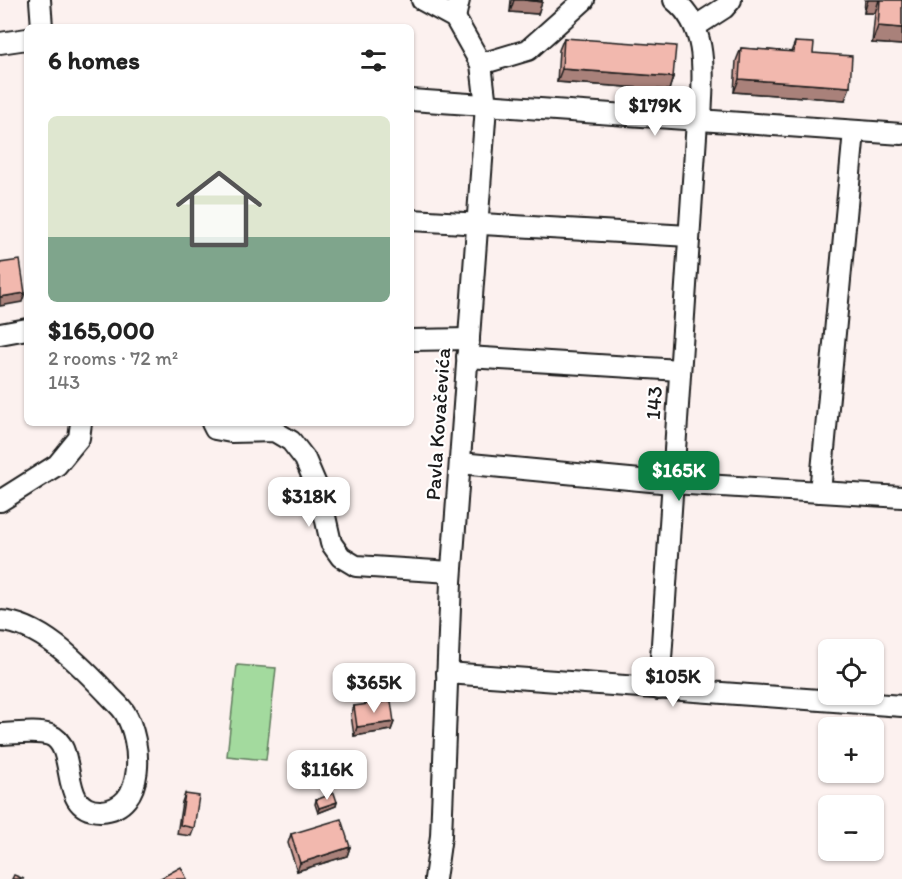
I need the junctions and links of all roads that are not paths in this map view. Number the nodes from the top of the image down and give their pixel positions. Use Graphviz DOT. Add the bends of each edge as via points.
graph roads {
  1 [pos="40,0"];
  2 [pos="422,0"];
  3 [pos="584,0"];
  4 [pos="674,0"];
  5 [pos="731,0"];
  6 [pos="457,9"];
  7 [pos="42,24"];
  8 [pos="696,26"];
  9 [pos="24,39"];
  10 [pos="0,43"];
  11 [pos="482,64"];
  12 [pos="414,100"];
  13 [pos="486,106"];
  14 [pos="699,121"];
  15 [pos="854,131"];
  16 [pos="902,134"];
  17 [pos="414,220"];
  18 [pos="477,224"];
  19 [pos="689,236"];
  20 [pos="24,330"];
  21 [pos="0,334"];
  22 [pos="414,340"];
  23 [pos="468,348"];
  24 [pos="680,370"];
  25 [pos="81,426"];
  26 [pos="214,426"];
  27 [pos="460,463"];
  28 [pos="672,483"];
  29 [pos="820,492"];
  30 [pos="902,497"];
  31 [pos="0,501"];
  32 [pos="451,572"];
  33 [pos="0,621"];
  34 [pos="447,673"];
  35 [pos="658,688"];
  36 [pos="902,706"];
  37 [pos="0,734"];
  38 [pos="435,879"];
  1 -- 7 [label="street"];
  2 -- 6 [label="street, Pavla Kovačevića"];
  3 -- 11 [label="street" via="528,50"];
  4 -- 8 [label="street"];
  5 -- 8 [label="street"];
  6 -- 11 [label="street, Pavla Kovačevića"];
  8 -- 14 [label="street, 143" via="703,56"];
  9 -- 10 [label="street"];
  11 -- 13 [label="street, Pavla Kovačevića"];
  12 -- 13 [label="street"];
  13 -- 14 [label="street"];
  13 -- 18 [label="street, Pavla Kovačevića"];
  14 -- 15 [label="street"];
  14 -- 19 [label="street, 143"];
  15 -- 16 [label="street"];
  15 -- 29 [label="street"];
  17 -- 18 [label="street"];
  18 -- 19 [label="street"];
  18 -- 23 [label="street, Pavla Kovačevića"];
  19 -- 24 [label="street, 143"];
  20 -- 21 [label="street"];
  22 -- 23 [label="street"];
  23 -- 24 [label="street"];
  23 -- 27 [label="street, Pavla Kovačevića"];
  24 -- 28 [label="street, 143"];
  25 -- 31 [label="street" via="79,438 57,465"];
  26 -- 32 [label="street" via="231,432 274,431 291,441 305,459 320,494 331,543 341,557 356,566"];
  27 -- 28 [label="street"];
  27 -- 32 [label="street, Pavla Kovačevića"];
  28 -- 29 [label="street"];
  28 -- 35 [label="street, 143"];
  29 -- 30 [label="street"];
  32 -- 34 [label="street, Pavla Kovačevića"];
  33 -- 37 [label="street" via="27,627 47,639 86,671 125,713 137,756 131,794 109,810 82,805 73,793 59,741 44,734"];
  34 -- 35 [label="street"];
  34 -- 38 [label="street, Pavla Kovačevića" via="441,836"];
  35 -- 36 [label="street"];
}
